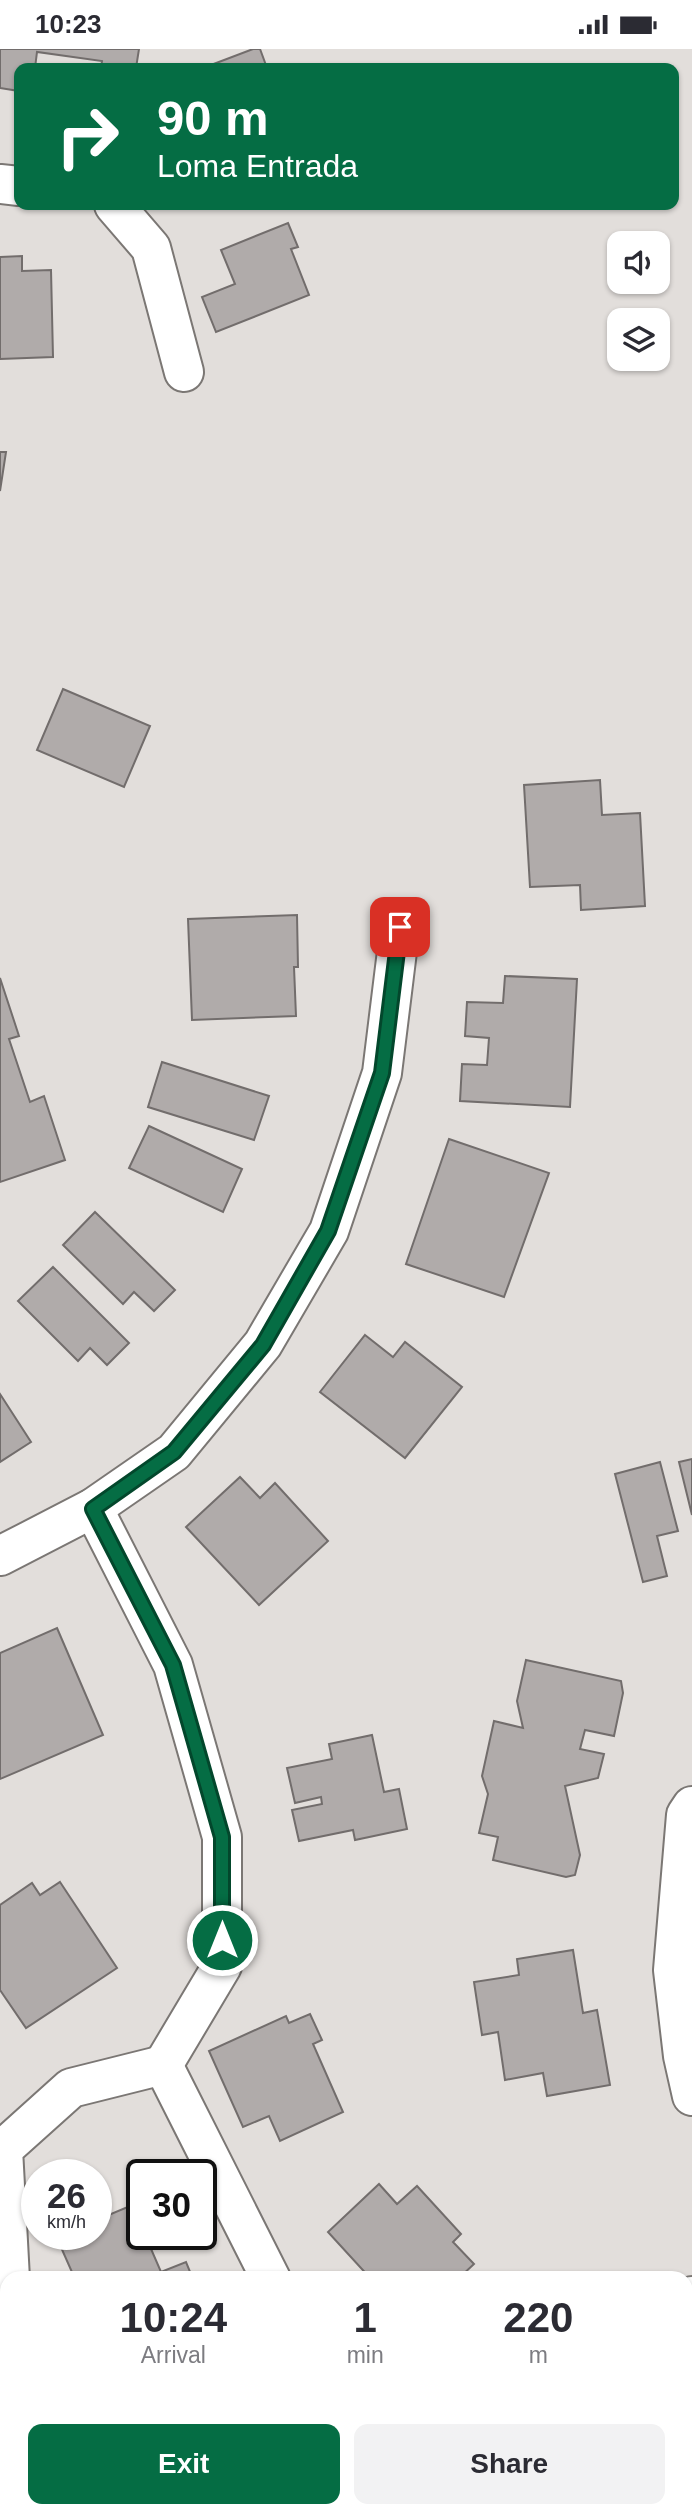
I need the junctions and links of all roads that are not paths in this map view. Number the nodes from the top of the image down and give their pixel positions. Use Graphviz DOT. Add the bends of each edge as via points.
graph roads {
  1 [pos="118,210"];
  2 [pos="184,372"];
  3 [pos="400,927"];
  4 [pos="93,1509"];
  5 [pos="0,1556"];
  6 [pos="692,1806"];
  7 [pos="163,2065"];
  8 [pos="692,2096"];
  9 [pos="10,2271"];
  10 [pos="267,2271"];
  1 -- 2 [label="street" via="151,248"];
  3 -- 4 [label="street" via="382,1073 328,1231 263,1345 174,1452"];
  4 -- 5 [label="street"];
  4 -- 7 [label="street" via="173,1665 222,1837 222,1966"];
  6 -- 8 [label="street" via="686,1815 673,1970"];
  7 -- 9 [label="street" via="71,2088 4,2149"];
  7 -- 10 [label="street"];
}
